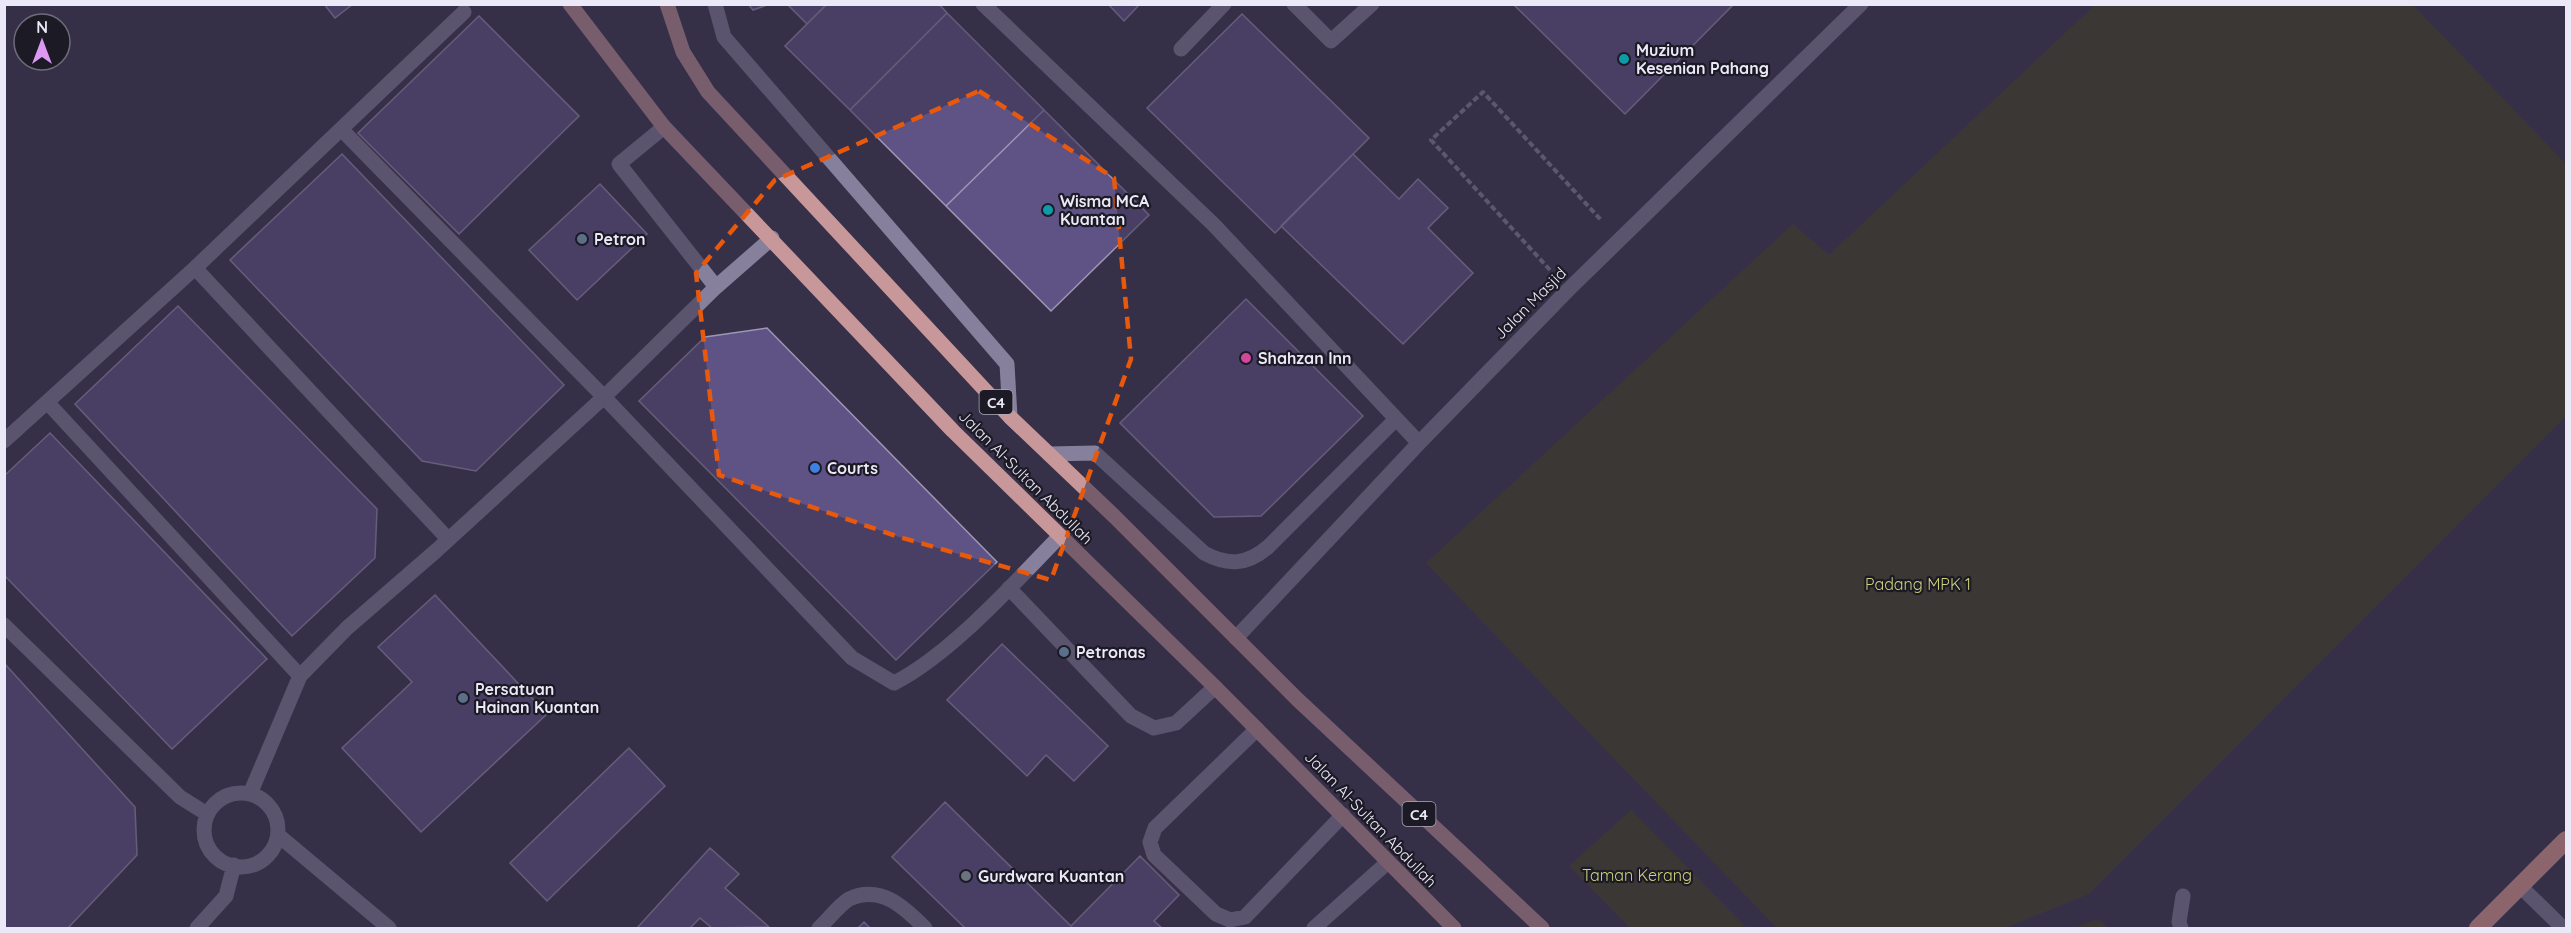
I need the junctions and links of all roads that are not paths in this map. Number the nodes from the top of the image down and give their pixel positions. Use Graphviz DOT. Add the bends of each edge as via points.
graph roads {
  1 [pos="570,4"];
  2 [pos="667,4"];
  3 [pos="715,4"];
  4 [pos="983,4"];
  5 [pos="1224,4"];
  6 [pos="1294,4"];
  7 [pos="1372,4"];
  8 [pos="1861,4"];
  9 [pos="464,12"];
  10 [pos="1181,49"];
  11 [pos="664,127"];
  12 [pos="342,130"];
  13 [pos="772,238"];
  14 [pos="195,268"];
  15 [pos="716,287"];
  16 [pos="604,397"];
  17 [pos="47,402"];
  18 [pos="1010,417"];
  19 [pos="1395,420"];
  20 [pos="4,441"];
  21 [pos="1419,443"];
  22 [pos="1049,454"];
  23 [pos="1059,537"];
  24 [pos="448,539"];
  25 [pos="1009,588"];
  26 [pos="4,625"];
  27 [pos="1236,638"];
  28 [pos="300,676"];
  29 [pos="1215,687"];
  30 [pos="1257,729"];
  31 [pos="250,794"];
  32 [pos="207,814"];
  33 [pos="1343,815"];
  34 [pos="278,835"];
  35 [pos="2566,840"];
  36 [pos="1388,862"];
  37 [pos="234,865"];
  38 [pos="2520,886"];
  39 [pos="2183,896"];
  40 [pos="197,928"];
  41 [pos="389,928"];
  42 [pos="819,928"];
  43 [pos="925,928"];
  44 [pos="1314,928"];
  45 [pos="1454,928"];
  46 [pos="1542,928"];
  47 [pos="2181,928"];
  48 [pos="2478,928"];
  49 [pos="2563,928"];
  1 -- 11 [label="main road, Jalan Al-Sultan Abdullah"];
  2 -- 18 [label="main road, Jalan Al-Sultan Abdullah / C4" via="683,52 708,92"];
  3 -- 18 [label="street" via="724,38 1007,364"];
  4 -- 19 [label="street" via="1214,225"];
  5 -- 10 [label="street"];
  6 -- 7 [label="street" via="1331,40"];
  8 -- 21 [label="street, Jalan Masjid" via="1568,290"];
  9 -- 12 [label="street"];
  11 -- 13 [label="main road, Jalan Al-Sultan Abdullah"];
  11 -- 15 [label="street" via="619,164"];
  12 -- 14 [label="street"];
  12 -- 16 [label="street"];
  13 -- 15 [label="street"];
  13 -- 23 [label="main road, Jalan Al-Sultan Abdullah" via="953,431"];
  14 -- 17 [label="street"];
  14 -- 24 [label="street"];
  15 -- 16 [label="street"];
  16 -- 24 [label="street"];
  16 -- 25 [label="street" via="852,658 894,683 921,669"];
  17 -- 20 [label="street"];
  17 -- 28 [label="street"];
  18 -- 22 [label="main road, Jalan Al-Sultan Abdullah / C4"];
  19 -- 21 [label="street"];
  19 -- 22 [label="street" via="1256,558 1236,563 1218,561 1204,553 1095,453"];
  21 -- 27 [label="street, Jalan Masjid"];
  22 -- 27 [label="main road, Jalan Al-Sultan Abdullah / C4"];
  23 -- 25 [label="street"];
  23 -- 29 [label="main road, Jalan Al-Sultan Abdullah"];
  24 -- 28 [label="street" via="347,628"];
  25 -- 29 [label="street" via="1131,716 1154,728 1176,723"];
  26 -- 32 [label="street" via="180,797"];
  27 -- 46 [label="main road, Jalan Al-Sultan Abdullah / C4"];
  28 -- 31 [label="street"];
  29 -- 30 [label="main road, Jalan Al-Sultan Abdullah"];
  30 -- 33 [label="main road, Jalan Al-Sultan Abdullah"];
  30 -- 33 [label="street" via="1155,828 1150,842 1154,855 1216,914 1230,920 1245,917"];
  31 -- 32 [label="street" via="229,794"];
  31 -- 34 [label="street" via="270,806 277,820"];
  32 -- 37 [label="street" via="203,825 208,847 224,863"];
  33 -- 36 [label="main road, Jalan Al-Sultan Abdullah"];
  34 -- 37 [label="street" via="266,857 255,864"];
  34 -- 41 [label="street"];
  35 -- 38 [label="highway"];
  36 -- 44 [label="street"];
  36 -- 45 [label="main road, Jalan Al-Sultan Abdullah"];
  37 -- 40 [label="street" via="226,896"];
  38 -- 48 [label="highway"];
  38 -- 49 [label="street"];
  39 -- 47 [label="street"];
  42 -- 43 [label="street" via="849,899 876,894 900,903"];
}
